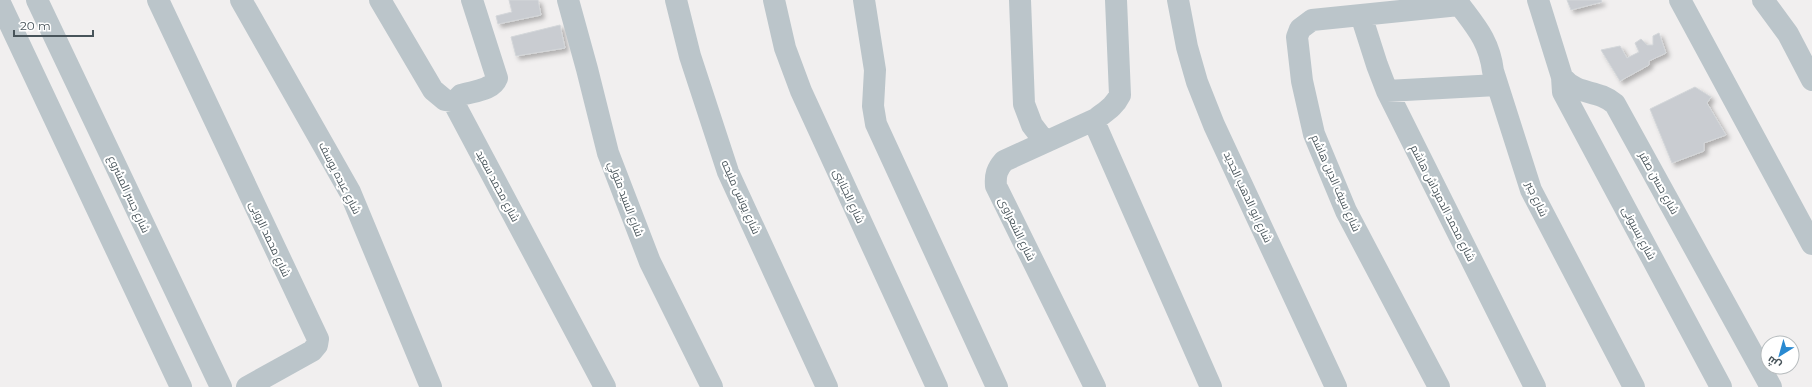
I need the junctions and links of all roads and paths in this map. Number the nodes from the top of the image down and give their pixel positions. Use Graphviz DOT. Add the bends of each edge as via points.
graph roads {
  1 [pos="37,0"];
  2 [pos="158,0"];
  3 [pos="241,0"];
  4 [pos="380,0"];
  5 [pos="472,0"];
  6 [pos="568,0"];
  7 [pos="676,0"];
  8 [pos="774,0"];
  9 [pos="864,0"];
  10 [pos="1020,0"];
  11 [pos="1116,0"];
  12 [pos="1178,0"];
  13 [pos="1538,0"];
  14 [pos="1680,0"];
  15 [pos="1763,0"];
  16 [pos="1458,2"];
  17 [pos="0,3"];
  18 [pos="1361,15"];
  19 [pos="1562,77"];
  20 [pos="1812,80"];
  21 [pos="1497,85"];
  22 [pos="1387,91"];
  23 [pos="457,102"];
  24 [pos="1096,119"];
  25 [pos="1046,142"];
  26 [pos="1812,244"];
  27 [pos="181,387"];
  28 [pos="221,387"];
  29 [pos="247,387"];
  30 [pos="431,387"];
  31 [pos="605,387"];
  32 [pos="712,387"];
  33 [pos="827,387"];
  34 [pos="937,387"];
  35 [pos="997,387"];
  36 [pos="1095,387"];
  37 [pos="1211,387"];
  38 [pos="1336,387"];
  39 [pos="1439,387"];
  40 [pos="1535,387"];
  41 [pos="1634,387"];
  42 [pos="1721,387"];
  43 [pos="1771,387"];
  1 -- 28 [label="street, شارع جسر المشروع"];
  2 -- 29 [label="street, شارع محمد الروبى" via="318,340 312,351"];
  3 -- 30 [label="street, شارع عبده يوسف" via="350,192"];
  4 -- 23 [label="street" via="433,90 445,100"];
  5 -- 23 [label="street" via="497,78 491,87 461,95"];
  6 -- 32 [label="street, شارع السيد متولي" via="608,153 650,262"];
  7 -- 33 [label="street, شارع يونس مليحه" via="690,56 728,172"];
  8 -- 34 [label="street, شارع الجناينى" via="785,48 801,91"];
  9 -- 35 [label="street" via="875,70 873,106 876,124"];
  10 -- 25 [label="street" via="1024,104 1032,125"];
  11 -- 24 [label="street, شارع الشعراوى" via="1120,95 1109,110"];
  12 -- 38 [label="street, شارع ابو الدهب الجديد" via="1197,82 1214,125"];
  13 -- 19 [label="street"];
  14 -- 26 [label="street"];
  15 -- 20 [label="street" via="1788,34"];
  16 -- 18 [label="street, شارع سيف الدين هاشم"];
  16 -- 21 [label="street, شارع جبر" via="1485,40"];
  17 -- 27 [label="street"];
  18 -- 22 [label="street, شارع محمد الدمرداش هاشم"];
  18 -- 39 [label="street, شارع سيف الدين هاشم" via="1312,20 1300,30 1297,36 1302,81 1314,134 1346,211"];
  19 -- 42 [label="street, شارع بسيونى" via="1564,92"];
  19 -- 43 [label="street, شارع حسن صقر" via="1578,91 1598,94 1615,104"];
  21 -- 22 [label="street"];
  21 -- 41 [label="street, شارع جبر" via="1531,190"];
  22 -- 40 [label="street, شارع محمد الدمرداش هاشم"];
  23 -- 31 [label="street, شارع محمد سعيد" via="456,107"];
  24 -- 25 [label="street, شارع الشعراوى"];
  24 -- 37 [label="street" via="1096,126"];
  25 -- 36 [label="street, شارع الشعراوى" via="1004,161 996,172 996,186"];
}
